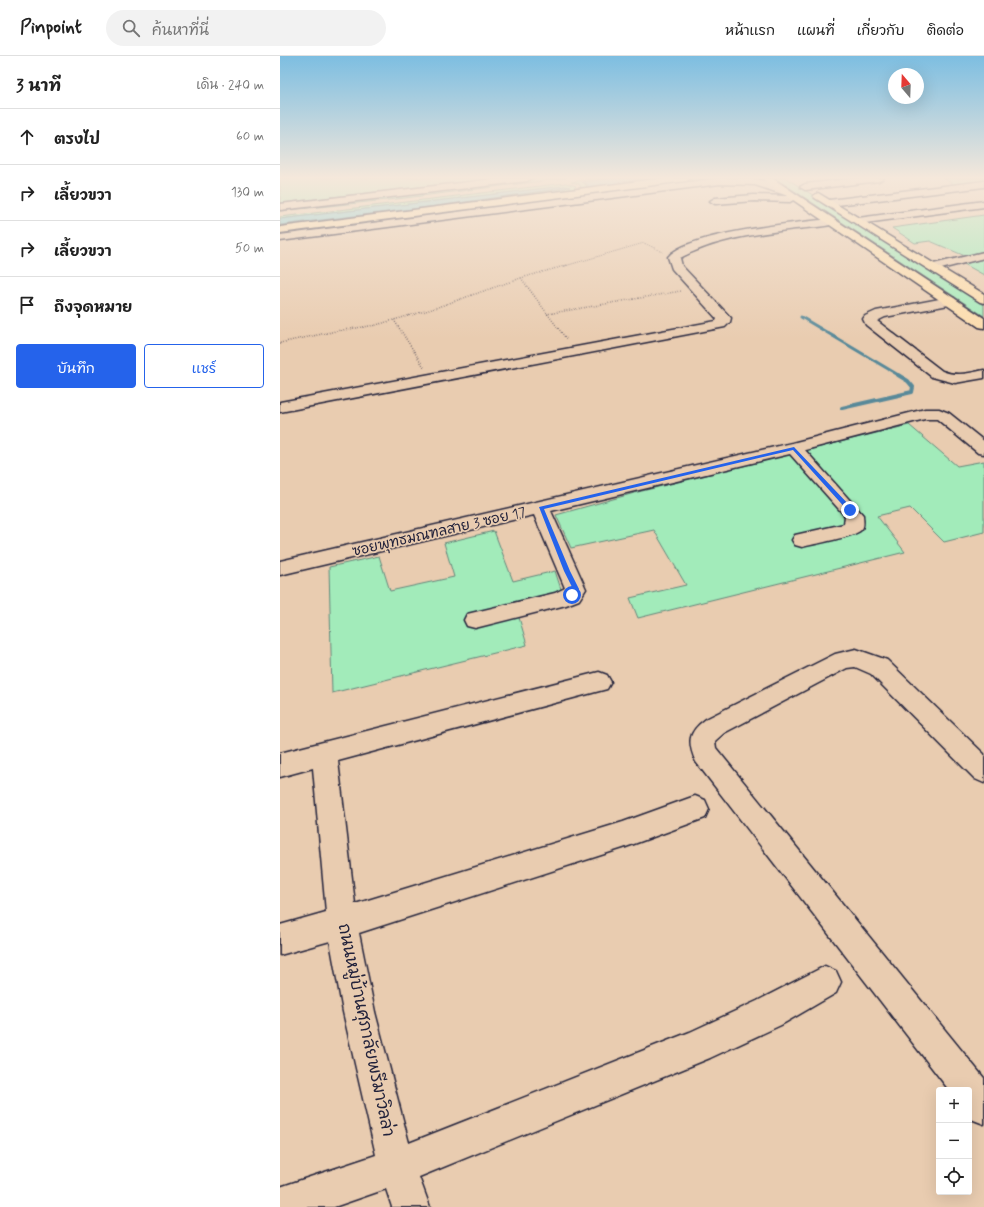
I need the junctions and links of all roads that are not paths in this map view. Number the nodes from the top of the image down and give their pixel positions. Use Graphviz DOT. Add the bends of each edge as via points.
graph roads {
  1 [pos="329,232"];
  2 [pos="760,232"];
  3 [pos="846,232"];
  4 [pos="875,232"];
  5 [pos="280,238"];
  6 [pos="984,255"];
  7 [pos="933,267"];
  8 [pos="984,300"];
  9 [pos="950,301"];
  10 [pos="984,324"];
  11 [pos="984,374"];
  12 [pos="280,407"];
  13 [pos="794,448"];
  14 [pos="984,449"];
  15 [pos="541,508"];
  16 [pos="802,540"];
  17 [pos="280,568"];
  18 [pos="475,620"];
  19 [pos="599,682"];
  20 [pos="324,754"];
  21 [pos="280,765"];
  22 [pos="984,771"];
  23 [pos="695,809"];
  24 [pos="342,923"];
  25 [pos="280,940"];
  26 [pos="825,982"];
  27 [pos="984,1106"];
  28 [pos="397,1167"];
  29 [pos="280,1206"];
  30 [pos="410,1207"];
  1 -- 5 [label="street"];
  2 -- 12 [label="street" via="725,238 681,252 674,258 676,267 724,318 720,324"];
  3 -- 9 [label="main road"];
  4 -- 7 [label="main road"];
  6 -- 7 [label="street"];
  7 -- 8 [label="main road"];
  9 -- 10 [label="main road"];
  9 -- 11 [label="street" via="870,318 871,322 937,374 950,380"];
  13 -- 14 [label="street, ซอยพุทธมณฑลสาย 3 ซอย 17" via="939,414"];
  13 -- 15 [label="street, ซอยพุทธมณฑลสาย 3 ซอย 17"];
  13 -- 16 [label="street" via="850,510 855,520 854,526 850,529"];
  15 -- 17 [label="street, ซอยพุทธมณฑลสาย 3 ซอย 17"];
  15 -- 18 [label="street" via="576,589 572,595 559,600"];
  19 -- 20 [label="street"];
  20 -- 21 [label="street"];
  20 -- 24 [label="street, ถนนหมู่บ้านศุภาลัยพรีมาวิลล่า"];
  22 -- 27 [label="street" via="879,666 856,658 843,660 715,726 704,734 701,744 705,754"];
  23 -- 24 [label="street" via="623,835"];
  24 -- 25 [label="street"];
  24 -- 28 [label="street, ถนนหมู่บ้านศุภาลัยพรีมาวิลล่า" via="359,1012"];
  26 -- 28 [label="street" via="698,1046"];
  28 -- 29 [label="street"];
  28 -- 30 [label="street, ถนนหมู่บ้านศุภาลัยพรีมาวิลล่า"];
}
